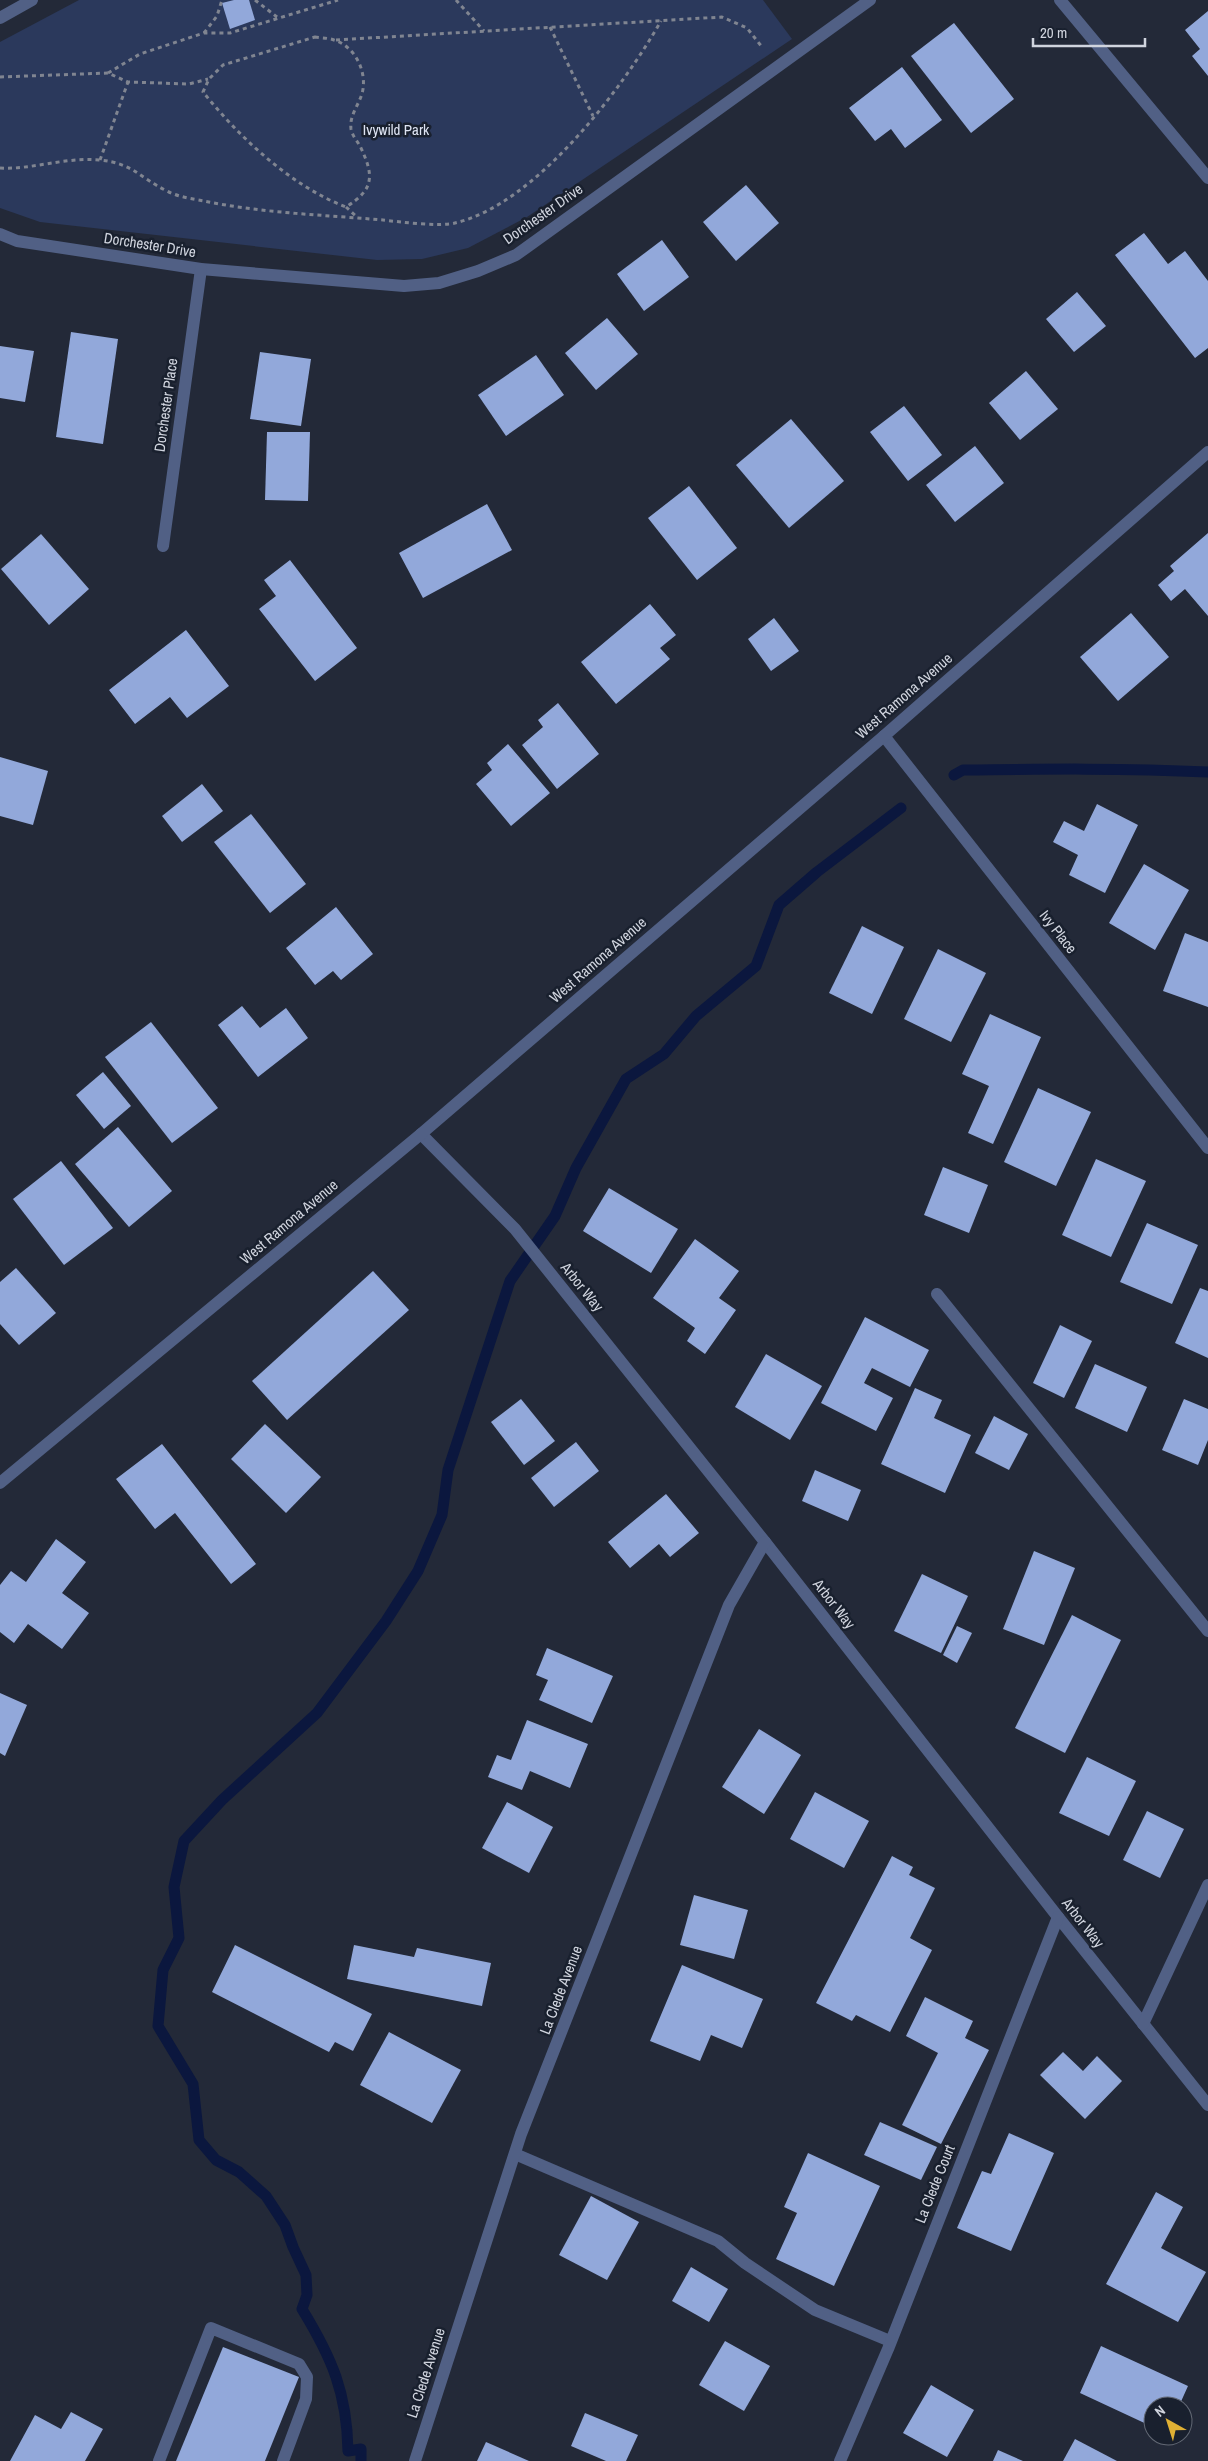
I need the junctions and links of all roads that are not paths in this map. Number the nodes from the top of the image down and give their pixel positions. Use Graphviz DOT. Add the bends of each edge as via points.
graph roads {
  1 [pos="32,0"];
  2 [pos="870,0"];
  3 [pos="1060,0"];
  4 [pos="0,18"];
  5 [pos="1208,178"];
  6 [pos="0,234"];
  7 [pos="201,269"];
  8 [pos="1208,452"];
  9 [pos="163,546"];
  10 [pos="884,736"];
  11 [pos="421,1134"];
  12 [pos="1208,1148"];
  13 [pos="937,1294"];
  14 [pos="0,1484"];
  15 [pos="765,1542"];
  16 [pos="1208,1631"];
  17 [pos="1208,1885"];
  18 [pos="1058,1917"];
  19 [pos="1143,2024"];
  20 [pos="1208,2105"];
  21 [pos="514,2154"];
  22 [pos="890,2341"];
  23 [pos="158,2461"];
  24 [pos="284,2461"];
  25 [pos="414,2461"];
  26 [pos="840,2461"];
  1 -- 4 [label="street"];
  2 -- 7 [label="street, Dorchester Drive" via="516,255 478,271 439,283 404,286"];
  3 -- 5 [label="street"];
  6 -- 7 [label="street, Dorchester Drive" via="17,241"];
  7 -- 9 [label="street, Dorchester Place"];
  8 -- 10 [label="street, West Ramona Avenue"];
  10 -- 11 [label="street, West Ramona Avenue"];
  10 -- 12 [label="street, Ivy Place"];
  11 -- 14 [label="street, West Ramona Avenue"];
  11 -- 15 [label="street, Arbor Way" via="515,1229"];
  13 -- 16 [label="street"];
  15 -- 18 [label="street, Arbor Way"];
  15 -- 21 [label="street, La Clede Avenue" via="729,1605"];
  17 -- 19 [label="street"];
  18 -- 19 [label="street, Arbor Way"];
  18 -- 22 [label="street, La Clede Court"];
  19 -- 20 [label="street, Arbor Way"];
  21 -- 22 [label="street" via="718,2241 744,2263 815,2310"];
  21 -- 25 [label="street, La Clede Avenue"];
  22 -- 26 [label="street, La Clede Court"];
  23 -- 24 [label="street" via="211,2328 300,2364 307,2377 306,2399"];
}
